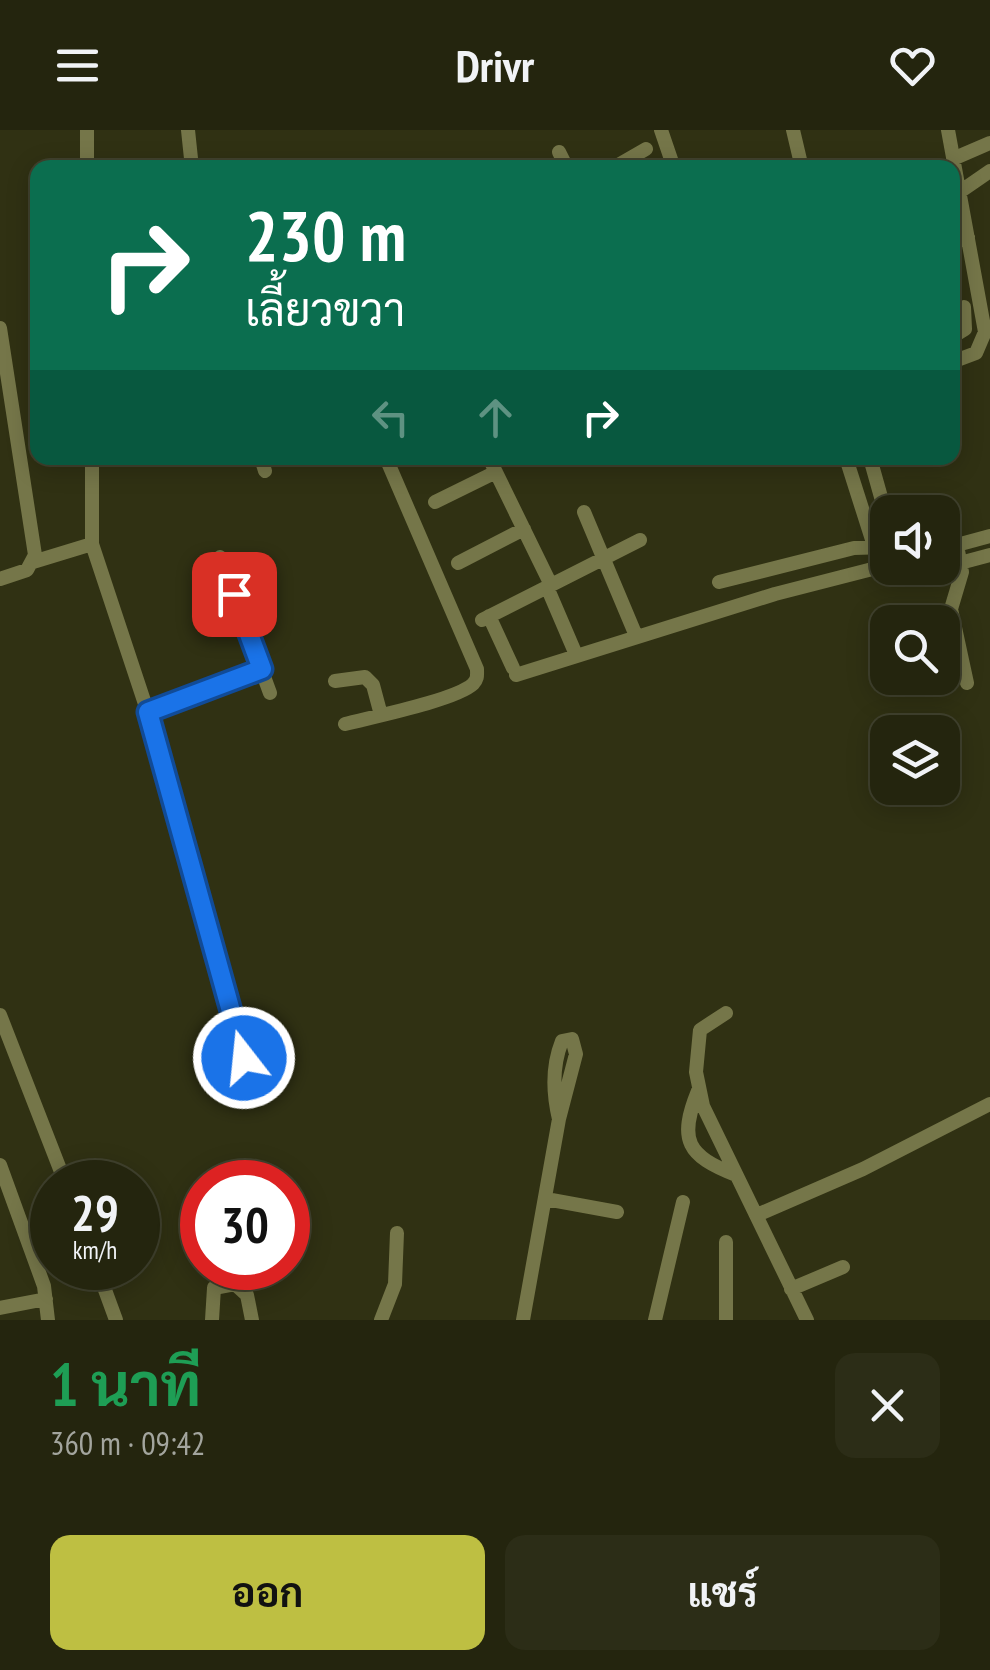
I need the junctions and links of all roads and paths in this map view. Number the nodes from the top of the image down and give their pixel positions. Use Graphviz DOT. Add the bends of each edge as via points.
graph roads {
  1 [pos="87,130"];
  2 [pos="188,130"];
  3 [pos="661,130"];
  4 [pos="793,130"];
  5 [pos="948,130"];
  6 [pos="990,142"];
  7 [pos="646,149"];
  8 [pos="559,152"];
  9 [pos="955,158"];
  10 [pos="87,160"];
  11 [pos="191,160"];
  12 [pos="563,160"];
  13 [pos="627,160"];
  14 [pos="671,160"];
  15 [pos="800,160"];
  16 [pos="990,171"];
  17 [pos="960,190"];
  18 [pos="968,236"];
  19 [pos="960,239"];
  20 [pos="964,307"];
  21 [pos="987,321"];
  22 [pos="0,328"];
  23 [pos="960,333"];
  24 [pos="960,359"];
  25 [pos="30,451"];
  26 [pos="19,454"];
  27 [pos="92,465"];
  28 [pos="389,465"];
  29 [pos="493,465"];
  30 [pos="849,465"];
  31 [pos="872,465"];
  32 [pos="880,495"];
  33 [pos="435,502"];
  34 [pos="584,512"];
  35 [pos="870,519"];
  36 [pos="524,529"];
  37 [pos="990,536"];
  38 [pos="640,540"];
  39 [pos="92,544"];
  40 [pos="960,544"];
  41 [pos="870,548"];
  42 [pos="990,555"];
  43 [pos="220,556"];
  44 [pos="604,558"];
  45 [pos="33,562"];
  46 [pos="458,562"];
  47 [pos="960,563"];
  48 [pos="870,570"];
  49 [pos="0,579"];
  50 [pos="719,582"];
  51 [pos="959,585"];
  52 [pos="549,586"];
  53 [pos="634,630"];
  54 [pos="574,650"];
  55 [pos="262,669"];
  56 [pos="335,681"];
  57 [pos="967,682"];
  58 [pos="270,693"];
  59 [pos="148,712"];
  60 [pos="381,714"];
  61 [pos="345,724"];
  62 [pos="726,1013"];
  63 [pos="0,1015"];
  64 [pos="244,1058"];
  65 [pos="698,1091"];
  66 [pos="990,1104"];
  67 [pos="559,1119"];
  68 [pos="56,1160"];
  69 [pos="0,1164"];
  70 [pos="736,1175"];
  71 [pos="546,1200"];
  72 [pos="683,1202"];
  73 [pos="617,1212"];
  74 [pos="757,1216"];
  75 [pos="397,1233"];
  76 [pos="726,1242"];
  77 [pos="843,1267"];
  78 [pos="791,1288"];
  79 [pos="104,1290"];
  80 [pos="46,1299"];
  81 [pos="0,1308"];
  82 [pos="48,1320"];
  83 [pos="116,1320"];
  84 [pos="212,1320"];
  85 [pos="252,1320"];
  86 [pos="381,1320"];
  87 [pos="523,1320"];
  88 [pos="656,1320"];
  89 [pos="726,1320"];
  90 [pos="806,1320"];
  1 -- 10 [label="street"];
  2 -- 11 [label="street"];
  3 -- 14 [label="street"];
  4 -- 15 [label="street"];
  5 -- 9 [label="street"];
  6 -- 9 [label="street"];
  7 -- 13 [label="street"];
  8 -- 12 [label="street"];
  16 -- 17 [label="street"];
  17 -- 18 [label="street"];
  18 -- 19 [label="street"];
  18 -- 21 [label="street"];
  20 -- 23 [label="street"];
  21 -- 24 [label="street" via="984,342"];
  22 -- 26 [label="street"];
  25 -- 26 [label="street"];
  26 -- 45 [label="street"];
  27 -- 39 [label="street"];
  28 -- 60 [label="street" via="477,677 472,685"];
  29 -- 33 [label="street"];
  29 -- 36 [label="street"];
  30 -- 35 [label="street"];
  31 -- 32 [label="street"];
  34 -- 44 [label="street"];
  36 -- 46 [label="street"];
  36 -- 52 [label="street"];
  37 -- 40 [label="street"];
  38 -- 44 [label="street"];
  39 -- 45 [label="street"];
  39 -- 59 [label="street"];
  41 -- 50 [label="street"];
  42 -- 47 [label="street"];
  43 -- 55 [label="street"];
  44 -- 52 [label="street"];
  44 -- 53 [label="street"];
  45 -- 49 [label="street"];
  48 -- 52 [label="street" via="514,672 486,618"];
  51 -- 57 [label="street" via="951,609"];
  52 -- 54 [label="street"];
  55 -- 58 [label="street"];
  55 -- 59 [label="street"];
  56 -- 60 [label="street" via="365,677 374,685"];
  59 -- 64 [label="street"];
  60 -- 61 [label="street"];
  62 -- 65 [label="street" via="700,1030"];
  63 -- 68 [label="street"];
  65 -- 70 [label="street"];
  65 -- 70 [label="street" via="686,1138 705,1161"];
  66 -- 74 [label="street"];
  67 -- 67 [label="street" via="557,1058 562,1041 572,1039 576,1054"];
  67 -- 71 [label="street"];
  69 -- 80 [label="street"];
  70 -- 74 [label="street"];
  71 -- 73 [label="street"];
  71 -- 87 [label="street"];
  72 -- 88 [label="street"];
  74 -- 78 [label="street"];
  75 -- 86 [label="street" via="396,1284"];
  76 -- 89 [label="street"];
  77 -- 78 [label="street"];
  78 -- 90 [label="street"];
  79 -- 83 [label="street"];
  80 -- 81 [label="street"];
  80 -- 82 [label="street"];
  84 -- 85 [label="street" via="214,1288 235,1284 247,1295"];
}
